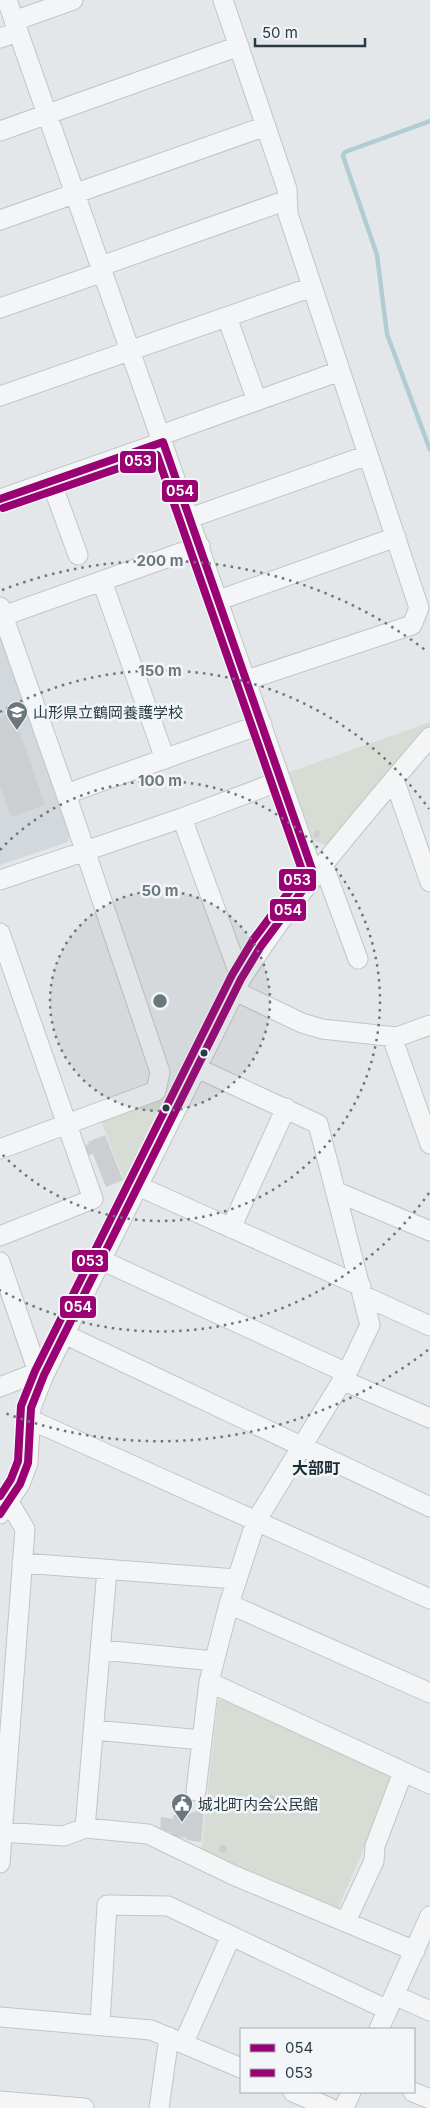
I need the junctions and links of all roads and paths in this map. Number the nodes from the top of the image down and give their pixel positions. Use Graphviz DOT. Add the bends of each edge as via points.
graph roads {
  1 [pos="7,0"];
  2 [pos="73,0"];
  3 [pos="223,0"];
  4 [pos="16,26"];
  5 [pos="0,38"];
  6 [pos="239,46"];
  7 [pos="47,114"];
  8 [pos="266,126"];
  9 [pos="0,131"];
  10 [pos="75,193"];
  11 [pos="287,200"];
  12 [pos="0,220"];
  13 [pos="102,269"];
  14 [pos="312,287"];
  15 [pos="0,308"];
  16 [pos="227,318"];
  17 [pos="131,351"];
  18 [pos="340,371"];
  19 [pos="0,396"];
  20 [pos="256,401"];
  21 [pos="162,438"];
  22 [pos="368,454"];
  23 [pos="51,481"];
  24 [pos="0,499"];
  25 [pos="190,518"];
  26 [pos="396,537"];
  27 [pos="200,546"];
  28 [pos="78,555"];
  29 [pos="102,581"];
  30 [pos="219,600"];
  31 [pos="2,611"];
  32 [pos="247,680"];
  33 [pos="262,724"];
  34 [pos="430,737"];
  35 [pos="165,759"];
  36 [pos="394,779"];
  37 [pos="280,781"];
  38 [pos="66,794"];
  39 [pos="182,818"];
  40 [pos="84,851"];
  41 [pos="319,869"];
  42 [pos="0,880"];
  43 [pos="430,882"];
  44 [pos="0,933"];
  45 [pos="358,959"];
  46 [pos="238,985"];
  47 [pos="430,1025"];
  48 [pos="392,1037"];
  49 [pos="197,1068"];
  50 [pos="286,1108"];
  51 [pos="67,1125"];
  52 [pos="430,1144"];
  53 [pos="0,1149"];
  54 [pos="138,1186"];
  55 [pos="337,1192"];
  56 [pos="231,1228"];
  57 [pos="430,1231"];
  58 [pos="0,1236"];
  59 [pos="101,1260"];
  60 [pos="0,1262"];
  61 [pos="362,1291"];
  62 [pos="430,1326"];
  63 [pos="64,1334"];
  64 [pos="41,1374"];
  65 [pos="345,1377"];
  66 [pos="0,1387"];
  67 [pos="430,1418"];
  68 [pos="29,1419"];
  69 [pos="301,1447"];
  70 [pos="430,1507"];
  71 [pos="5,1508"];
  72 [pos="256,1521"];
  73 [pos="22,1563"];
  74 [pos="107,1570"];
  75 [pos="236,1579"];
  76 [pos="430,1599"];
  77 [pos="229,1604"];
  78 [pos="102,1650"];
  79 [pos="214,1661"];
  80 [pos="7,1680"];
  81 [pos="209,1682"];
  82 [pos="430,1693"];
  83 [pos="94,1730"];
  84 [pos="202,1740"];
  85 [pos="403,1772"];
  86 [pos="430,1784"];
  87 [pos="196,1791"];
  88 [pos="85,1828"];
  89 [pos="1,1832"];
  90 [pos="0,1863"];
  91 [pos="430,1916"];
  92 [pos="347,1918"];
  93 [pos="231,1936"];
  94 [pos="415,1951"];
  95 [pos="391,2002"];
  96 [pos="430,2011"];
  97 [pos="0,2017"];
  98 [pos="100,2024"];
  99 [pos="379,2028"];
  100 [pos="176,2040"];
  101 [pos="240,2068"];
  102 [pos="296,2093"];
  103 [pos="351,2093"];
  104 [pos="415,2093"];
  105 [pos="430,2099"];
  106 [pos="0,2101"];
  107 [pos="84,2108"];
  108 [pos="160,2108"];
  109 [pos="330,2108"];
  110 [pos="344,2108"];
  1 -- 4 [label="street"];
  2 -- 4 [label="street"];
  3 -- 6 [label="street"];
  4 -- 5 [label="street"];
  4 -- 7 [label="street"];
  6 -- 7 [label="street"];
  6 -- 8 [label="street"];
  7 -- 9 [label="street"];
  7 -- 10 [label="street"];
  8 -- 10 [label="street"];
  8 -- 11 [label="street" via="287,189"];
  10 -- 12 [label="street"];
  10 -- 13 [label="street"];
  11 -- 13 [label="street"];
  11 -- 14 [label="street" via="288,214"];
  13 -- 15 [label="street"];
  13 -- 17 [label="street"];
  14 -- 16 [label="street"];
  14 -- 18 [label="street"];
  16 -- 17 [label="street"];
  16 -- 20 [label="street"];
  17 -- 19 [label="street"];
  17 -- 21 [label="street"];
  18 -- 20 [label="street"];
  18 -- 22 [label="street"];
  20 -- 21 [label="street"];
  21 -- 23 [label="street"];
  21 -- 25 [label="street"];
  22 -- 25 [label="street"];
  22 -- 26 [label="street"];
  23 -- 24 [label="street"];
  23 -- 28 [label="street"];
  25 -- 27 [label="street"];
  26 -- 30 [label="street"];
  26 -- 32 [label="street" via="419,608 412,625"];
  27 -- 29 [label="street"];
  27 -- 30 [label="street"];
  29 -- 31 [label="street"];
  29 -- 35 [label="street"];
  30 -- 32 [label="street"];
  31 -- 38 [label="street"];
  32 -- 33 [label="street"];
  33 -- 35 [label="street"];
  33 -- 37 [label="street"];
  34 -- 36 [label="street"];
  35 -- 38 [label="street"];
  36 -- 41 [label="street"];
  36 -- 43 [label="street"];
  37 -- 39 [label="street"];
  37 -- 41 [label="street"];
  38 -- 40 [label="street"];
  39 -- 40 [label="street"];
  39 -- 46 [label="street"];
  40 -- 42 [label="street"];
  40 -- 51 [label="street" via="160,1072 156,1090"];
  41 -- 45 [label="street"];
  41 -- 46 [label="street" via="266,940"];
  44 -- 51 [label="street"];
  46 -- 48 [label="street" via="302,1023 322,1029"];
  46 -- 49 [label="street"];
  47 -- 48 [label="street"];
  48 -- 52 [label="street"];
  49 -- 50 [label="street"];
  49 -- 54 [label="street"];
  50 -- 55 [label="street" via="318,1124"];
  50 -- 56 [label="street"];
  51 -- 53 [label="street"];
  51 -- 58 [label="street" via="93,1199"];
  54 -- 56 [label="street"];
  54 -- 59 [label="street"];
  55 -- 57 [label="street"];
  55 -- 61 [label="street"];
  56 -- 61 [label="street"];
  59 -- 63 [label="street"];
  59 -- 65 [label="street"];
  60 -- 64 [label="street"];
  61 -- 62 [label="street"];
  61 -- 65 [label="street" via="370,1325"];
  63 -- 64 [label="street"];
  63 -- 69 [label="street"];
  64 -- 66 [label="street"];
  64 -- 68 [label="street"];
  65 -- 67 [label="street"];
  65 -- 69 [label="street"];
  68 -- 71 [label="street" via="28,1463"];
  68 -- 72 [label="street"];
  69 -- 70 [label="street"];
  69 -- 72 [label="street"];
  71 -- 73 [label="street" via="25,1528"];
  72 -- 75 [label="street"];
  72 -- 76 [label="street"];
  73 -- 74 [label="street"];
  73 -- 80 [label="street"];
  74 -- 75 [label="street"];
  74 -- 78 [label="street"];
  75 -- 77 [label="street"];
  77 -- 79 [label="street"];
  77 -- 82 [label="street"];
  78 -- 79 [label="street"];
  78 -- 83 [label="street"];
  79 -- 81 [label="street"];
  80 -- 89 [label="street"];
  81 -- 84 [label="street"];
  81 -- 85 [label="street"];
  83 -- 84 [label="street"];
  83 -- 88 [label="street"];
  84 -- 87 [label="street"];
  85 -- 86 [label="street"];
  85 -- 92 [label="street" via="375,1846 374,1861"];
  88 -- 89 [label="street" via="64,1836"];
  88 -- 94 [label="street" via="148,1834 232,1875"];
  89 -- 90 [label="street"];
  91 -- 94 [label="street"];
  93 -- 95 [label="street"];
  93 -- 98 [label="street" via="168,1906 107,1905"];
  93 -- 100 [label="street"];
  94 -- 95 [label="street"];
  95 -- 96 [label="street"];
  95 -- 99 [label="street"];
  97 -- 98 [label="street"];
  98 -- 100 [label="street" via="151,2030"];
  100 -- 101 [label="street"];
  100 -- 108 [label="street"];
  102 -- 109 [label="street"];
  103 -- 110 [label="street"];
  104 -- 105 [label="street"];
  106 -- 107 [label="street"];
}
